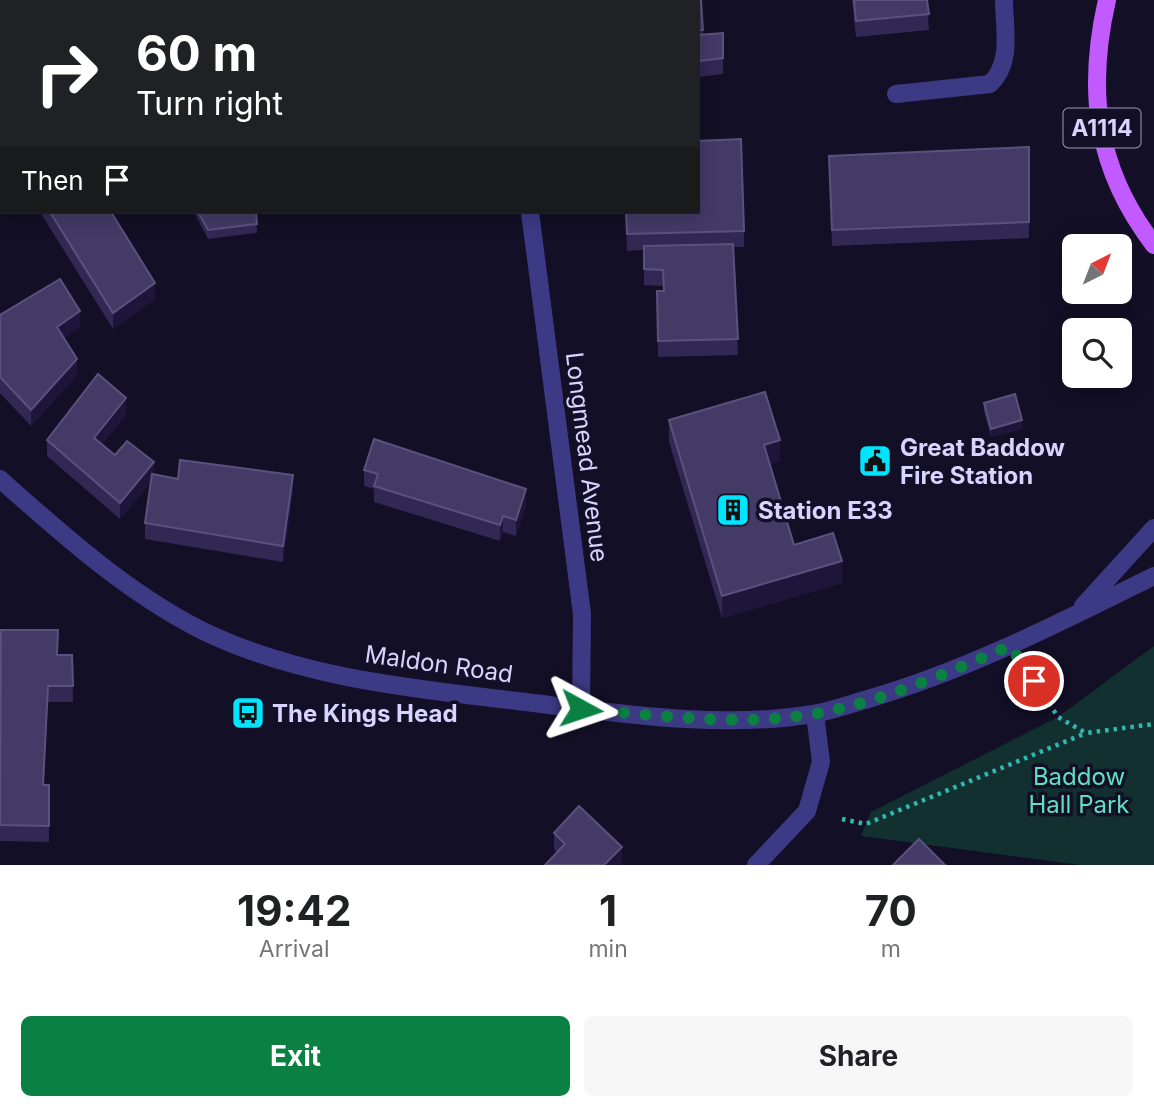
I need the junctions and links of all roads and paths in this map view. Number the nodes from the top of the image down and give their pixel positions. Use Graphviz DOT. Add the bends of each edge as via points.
graph roads {
  1 [pos="1004,0"];
  2 [pos="1107,0"];
  3 [pos="896,94"];
  4 [pos="530,214"];
  5 [pos="1154,245"];
  6 [pos="0,479"];
  7 [pos="1154,528"];
  8 [pos="1154,576"];
  9 [pos="1076,614"];
  10 [pos="1010,646"];
  11 [pos="581,709"];
  12 [pos="815,714"];
  13 [pos="1154,724"];
  14 [pos="1086,733"];
  15 [pos="807,811"];
  16 [pos="756,865"];
  1 -- 3 [label="street" via="1006,60 990,84"];
  2 -- 5 [label="main road, A1114" via="1098,42 1096,106 1115,184"];
  4 -- 11 [label="street, Longmead Avenue" via="582,614"];
  6 -- 11 [label="street, Maldon Road" via="106,570 200,629 267,655 330,672 411,688"];
  7 -- 9 [label="street, Maldon Road"];
  8 -- 9 [label="street, Maldon Road"];
  9 -- 10 [label="street, Maldon Road"];
  10 -- 12 [label="street, Maldon Road" via="927,682"];
  10 -- 14 [label="path" via="1058,717"];
  11 -- 12 [label="street, Maldon Road" via="751,720"];
  12 -- 15 [label="street" via="821,762"];
  13 -- 14 [label="path"];
  14 -- 15 [label="path" via="866,824"];
  15 -- 16 [label="street"];
}
